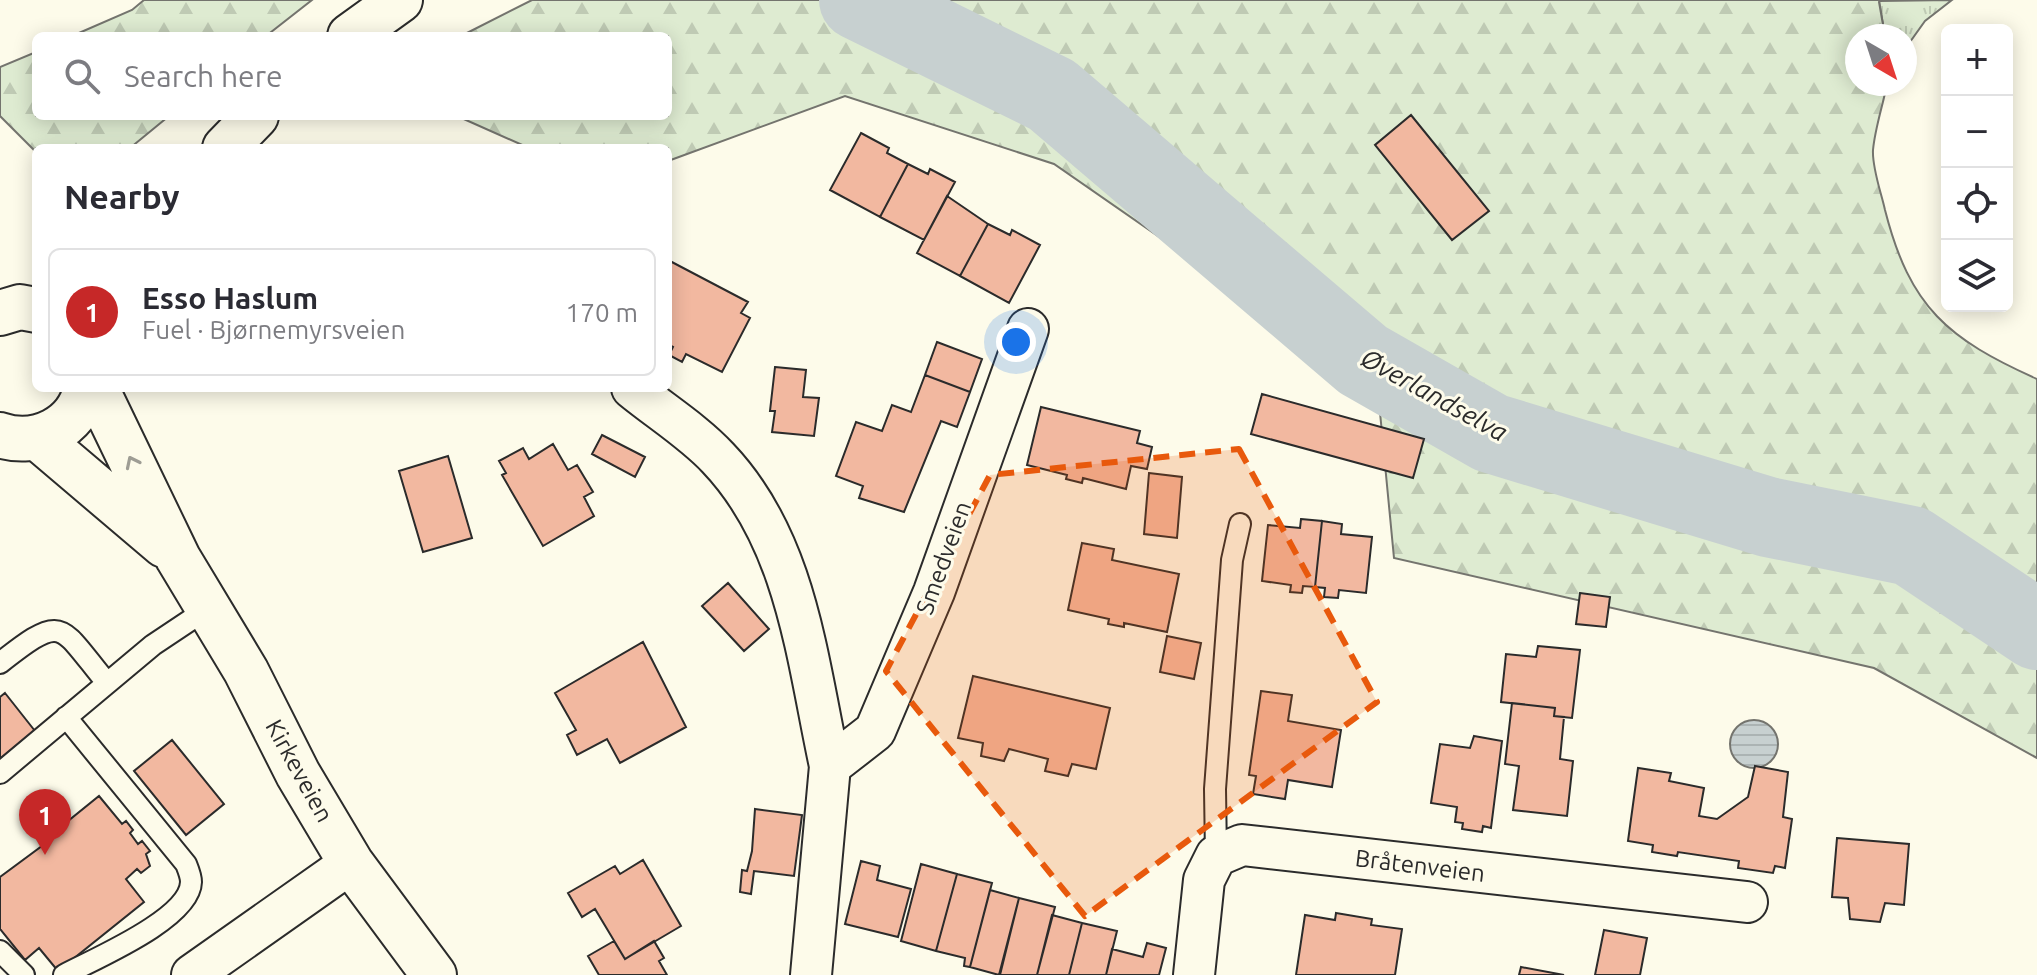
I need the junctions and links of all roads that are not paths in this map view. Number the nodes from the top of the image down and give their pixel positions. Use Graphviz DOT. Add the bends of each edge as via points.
graph roads {
  1 [pos="400,0"];
  2 [pos="356,32"];
  3 [pos="252,120"];
  4 [pos="229,144"];
  5 [pos="1028,329"];
  6 [pos="84,392"];
  7 [pos="98,392"];
  8 [pos="637,392"];
  9 [pos="16,445"];
  10 [pos="1240,524"];
  11 [pos="178,558"];
  12 [pos="210,607"];
  13 [pos="0,663"];
  14 [pos="107,683"];
  15 [pos="66,717"];
  16 [pos="830,766"];
  17 [pos="0,773"];
  18 [pos="1216,856"];
  19 [pos="351,863"];
  20 [pos="1747,902"];
  21 [pos="0,951"];
  22 [pos="24,975"];
  23 [pos="64,975"];
  24 [pos="192,975"];
  25 [pos="434,975"];
  26 [pos="811,975"];
  27 [pos="1194,975"];
  1 -- 2 [label="main road"];
  3 -- 4 [label="main road"];
  5 -- 16 [label="street, Smedveien" via="934,592 875,731"];
  6 -- 9 [label="main road" via="74,414 58,429"];
  11 -- 7 [label="main road, Kirkeveien, one-way"];
  8 -- 16 [label="street" via="718,458 755,510 797,605"];
  9 -- 11 [label="main road, Kirkeveien"];
  10 -- 18 [label="lane" via="1232,560 1215,789"];
  11 -- 12 [label="main road, Kirkeveien"];
  12 -- 14 [label="lane"];
  12 -- 19 [label="main road, Kirkeveien"];
  13 -- 14 [label="lane" via="37,633 51,629 65,633"];
  14 -- 15 [label="lane"];
  15 -- 17 [label="lane"];
  15 -- 23 [label="lane" via="186,864 191,881 188,893 164,921"];
  16 -- 26 [label="street"];
  18 -- 20 [label="street, Bråtenveien" via="1242,845"];
  18 -- 27 [label="street" via="1204,880"];
  19 -- 24 [label="street"];
  19 -- 25 [label="main road, Kirkeveien"];
  21 -- 22 [label="lane"];
}
